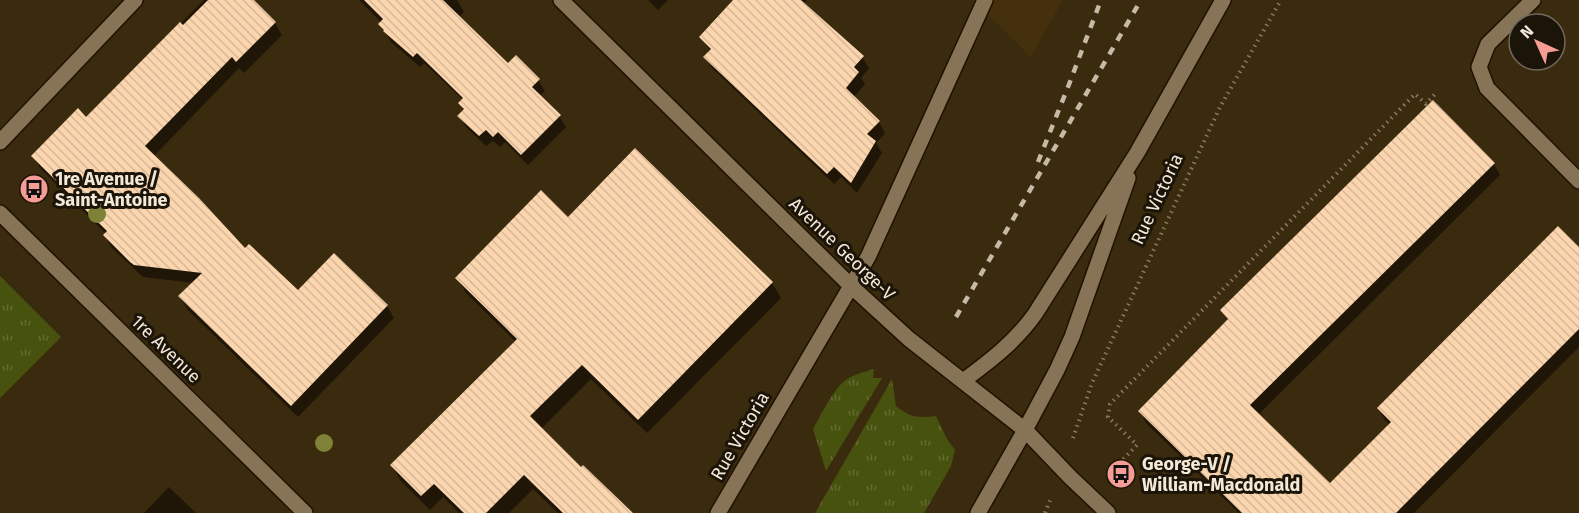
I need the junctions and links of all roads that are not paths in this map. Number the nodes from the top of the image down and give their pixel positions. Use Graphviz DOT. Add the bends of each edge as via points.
graph roads {
  1 [pos="135,0"];
  2 [pos="561,0"];
  3 [pos="985,0"];
  4 [pos="1223,0"];
  5 [pos="1533,0"];
  6 [pos="0,142"];
  7 [pos="1137,153"];
  8 [pos="1579,181"];
  9 [pos="0,213"];
  10 [pos="851,286"];
  11 [pos="963,381"];
  12 [pos="1025,430"];
  13 [pos="721,512"];
  14 [pos="305,513"];
  15 [pos="978,513"];
  16 [pos="1108,513"];
  1 -- 6 [label="street"];
  2 -- 10 [label="street, Avenue George-V"];
  3 -- 10 [label="street, Rue Victoria" via="868,257"];
  4 -- 7 [label="street, Rue Victoria"];
  5 -- 8 [label="street" via="1488,44 1479,67 1487,88"];
  7 -- 11 [label="street, Rue Victoria" via="1026,327 1003,351"];
  7 -- 12 [label="street, Rue Victoria" via="1072,338"];
  9 -- 14 [label="street, 1re Avenue"];
  10 -- 11 [label="street, Avenue George-V"];
  10 -- 13 [label="street, Rue Victoria"];
  11 -- 12 [label="street, Avenue George-V"];
  12 -- 15 [label="street, Rue Victoria"];
  12 -- 16 [label="street, Avenue George-V"];
}
